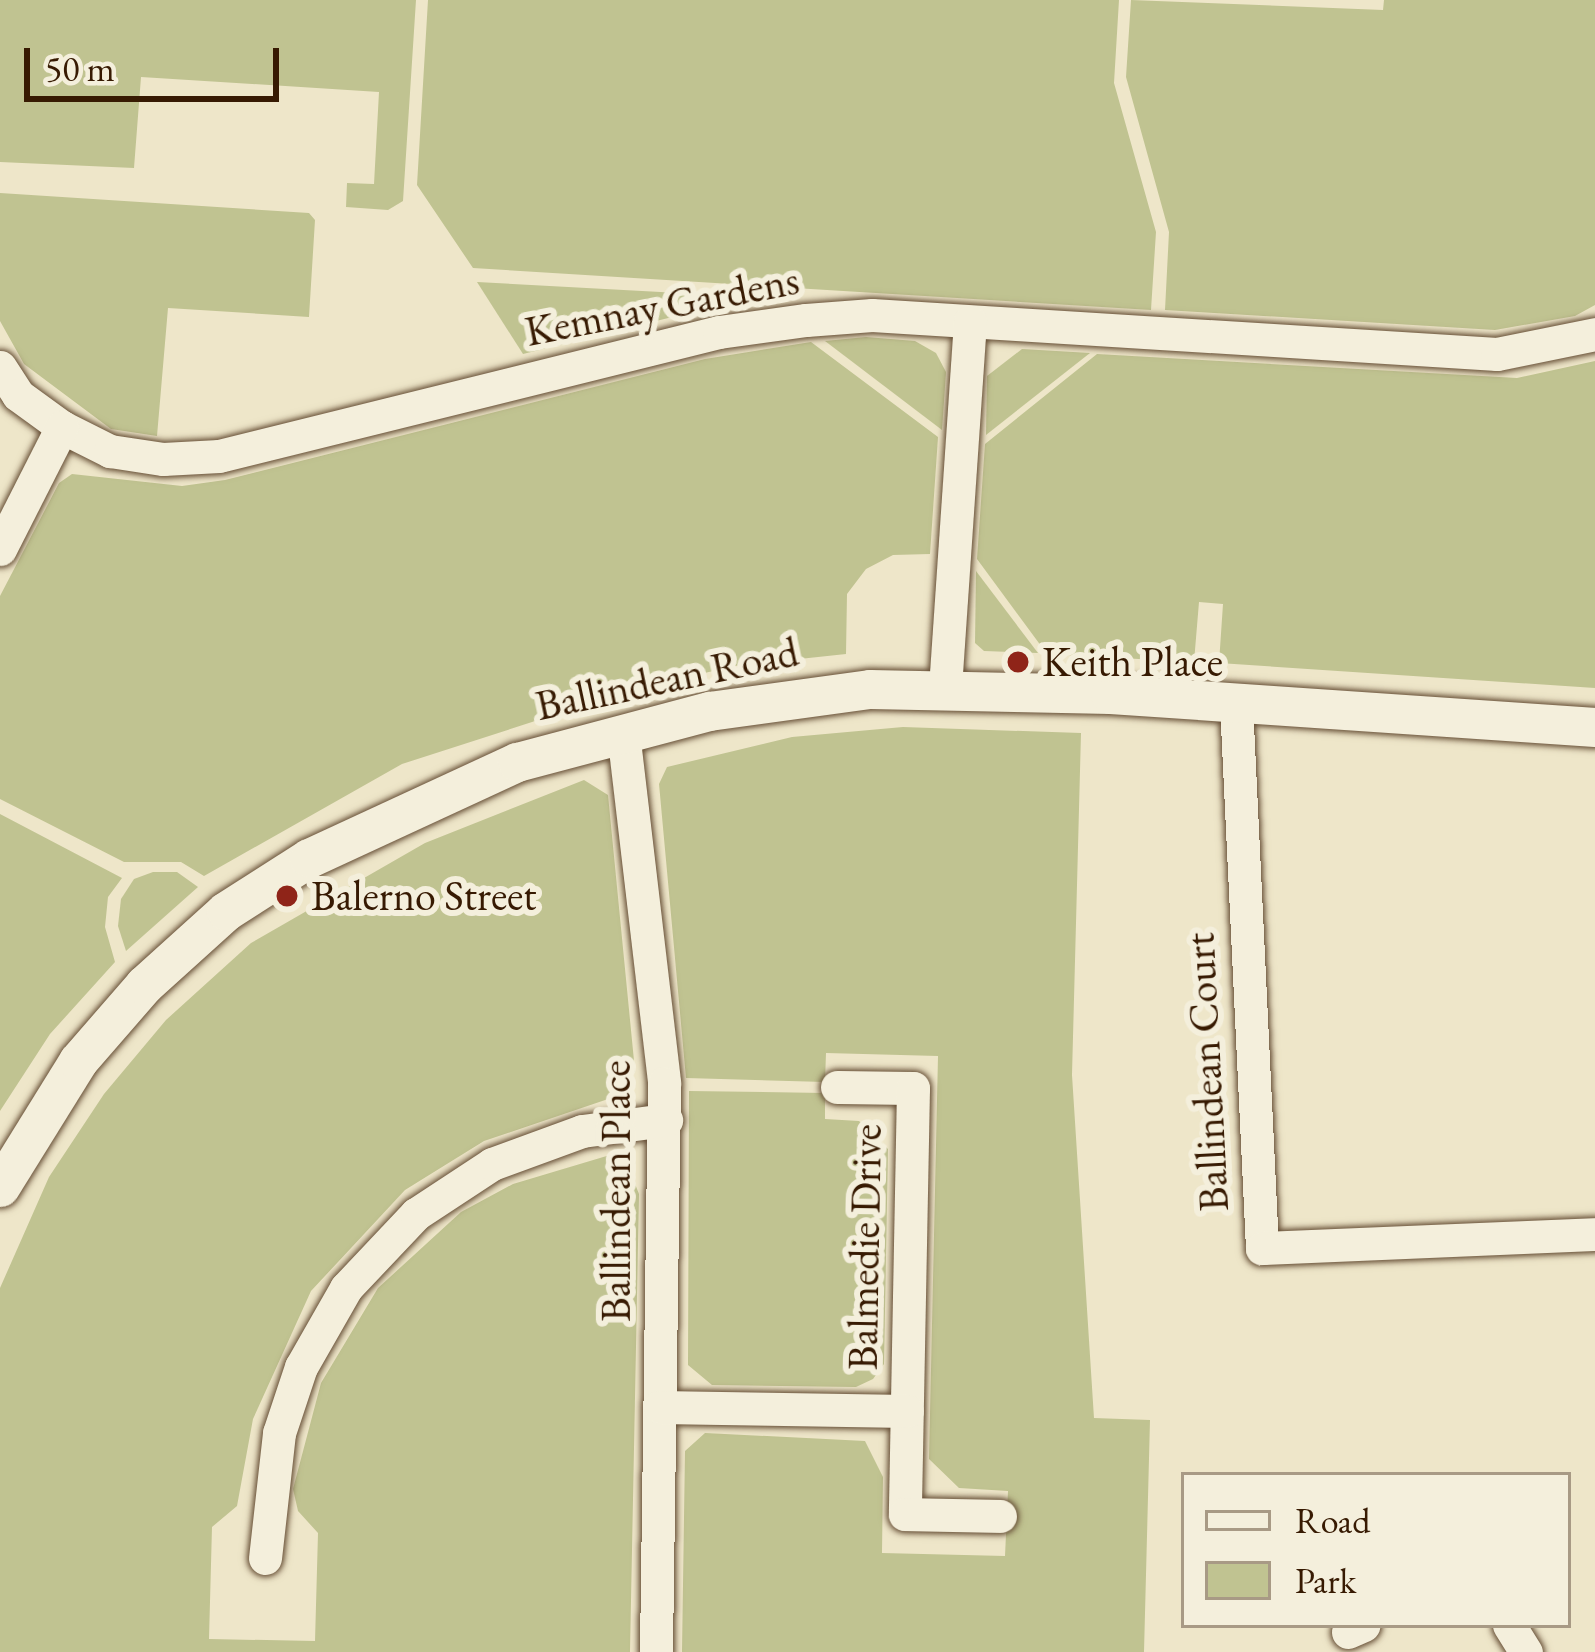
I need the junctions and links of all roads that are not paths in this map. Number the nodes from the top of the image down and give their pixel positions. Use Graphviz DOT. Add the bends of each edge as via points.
graph roads {
  1 [pos="970,322"];
  2 [pos="1595,334"];
  3 [pos="0,367"];
  4 [pos="62,427"];
  5 [pos="0,549"];
  6 [pos="945,688"];
  7 [pos="1236,703"];
  8 [pos="1595,727"];
  9 [pos="623,732"];
  10 [pos="837,1087"];
  11 [pos="666,1120"];
  12 [pos="0,1187"];
  13 [pos="1595,1234"];
  14 [pos="660,1407"];
  15 [pos="907,1412"];
  16 [pos="1000,1516"];
  17 [pos="265,1558"];
  18 [pos="656,1652"];
  1 -- 2 [label="street, Kemnay Gardens" via="1498,354"];
  1 -- 4 [label="street, Kemnay Gardens" via="872,315 718,332 219,457 163,460 110,451"];
  1 -- 6 [label="street"];
  3 -- 4 [label="street, Kemnay Gardens" via="19,394"];
  4 -- 5 [label="street"];
  6 -- 7 [label="street, Ballindean Road"];
  6 -- 9 [label="street, Ballindean Road" via="788,697"];
  7 -- 8 [label="street, Ballindean Road"];
  7 -- 13 [label="street, Ballindean Court" via="1262,1248"];
  9 -- 11 [label="street, Ballindean Place"];
  9 -- 12 [label="street, Ballindean Road" via="415,803 226,911 144,985 78,1061"];
  10 -- 15 [label="street, Balmedie Drive" via="913,1088"];
  11 -- 14 [label="street, Ballindean Place"];
  11 -- 17 [label="street" via="582,1131 492,1165 416,1214 346,1288 301,1367 278,1433"];
  14 -- 15 [label="street, Balmedie Drive"];
  14 -- 18 [label="street, Ballindean Place"];
  15 -- 16 [label="street, Balmedie Drive" via="905,1514"];
}
